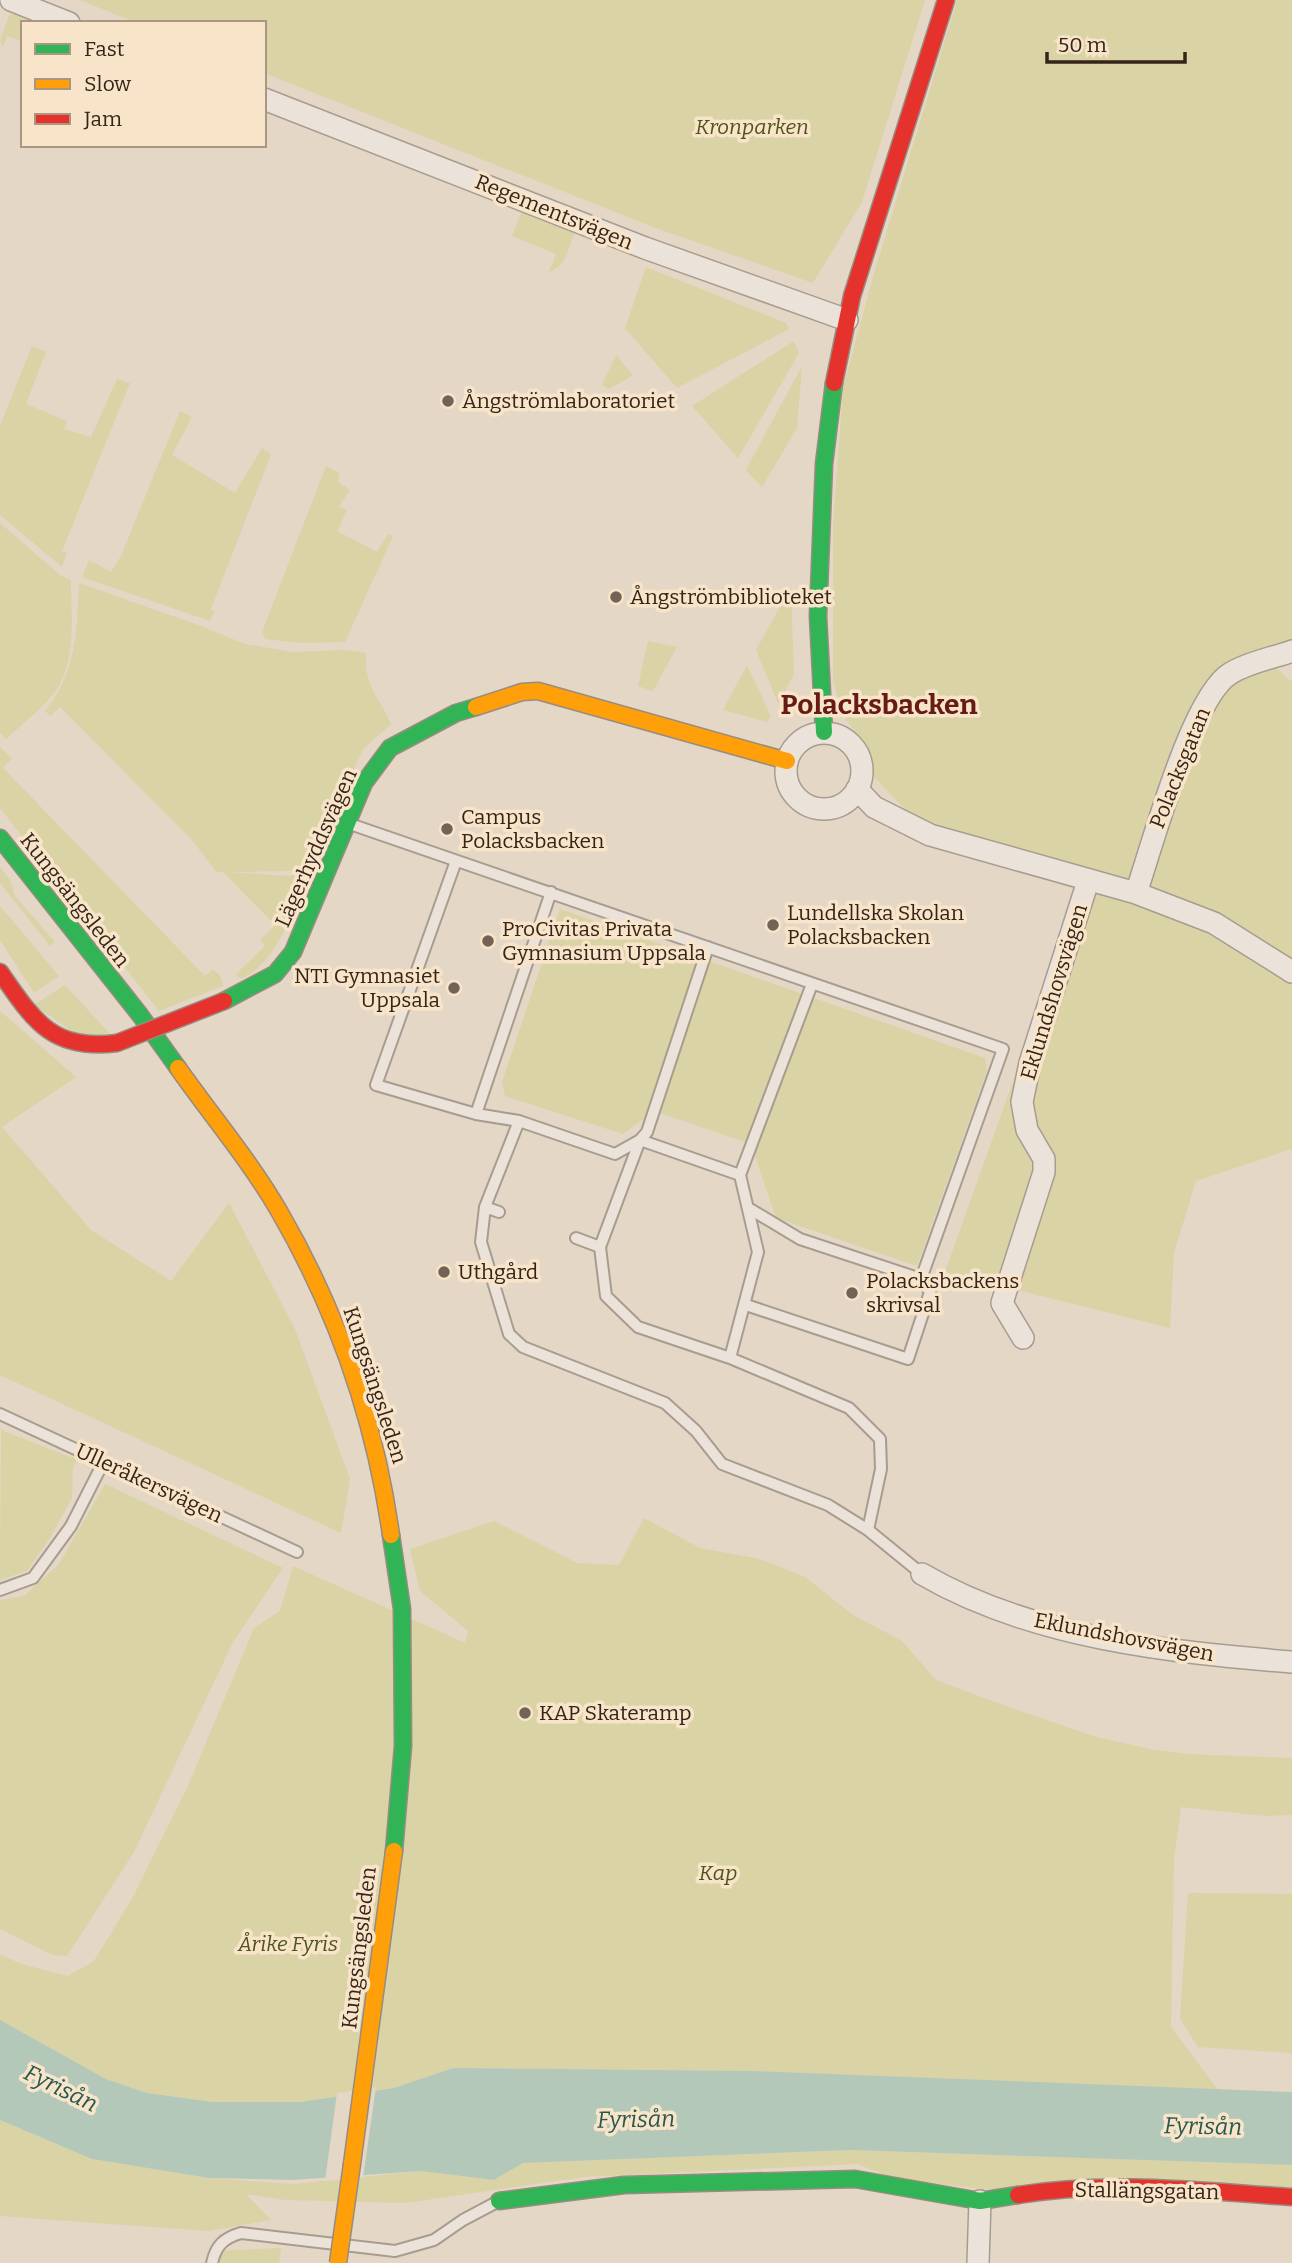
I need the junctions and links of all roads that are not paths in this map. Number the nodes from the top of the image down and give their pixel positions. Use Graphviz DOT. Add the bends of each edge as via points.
graph roads {
  1 [pos="11,0"];
  2 [pos="946,0"];
  3 [pos="64,21"];
  4 [pos="266,100"];
  5 [pos="847,320"];
  6 [pos="1292,651"];
  7 [pos="824,732"];
  8 [pos="787,761"];
  9 [pos="857,789"];
  10 [pos="348,823"];
  11 [pos="0,838"];
  12 [pos="456,861"];
  13 [pos="1088,881"];
  14 [pos="551,892"];
  15 [pos="1136,893"];
  16 [pos="708,947"];
  17 [pos="0,972"];
  18 [pos="1292,972"];
  19 [pos="812,984"];
  20 [pos="476,1114"];
  21 [pos="519,1121"];
  22 [pos="640,1140"];
  23 [pos="740,1175"];
  24 [pos="485,1207"];
  25 [pos="750,1209"];
  26 [pos="499,1212"];
  27 [pos="576,1238"];
  28 [pos="600,1247"];
  29 [pos="921,1279"];
  30 [pos="746,1306"];
  31 [pos="1023,1338"];
  32 [pos="730,1358"];
  33 [pos="0,1414"];
  34 [pos="103,1462"];
  35 [pos="868,1530"];
  36 [pos="298,1552"];
  37 [pos="922,1574"];
  38 [pos="0,1590"];
  39 [pos="1292,1662"];
  40 [pos="1292,2197"];
  41 [pos="499,2201"];
  42 [pos="980,2201"];
  43 [pos="212,2263"];
  44 [pos="338,2263"];
  45 [pos="978,2263"];
  1 -- 3 [label="street"];
  2 -- 5 [label="street"];
  4 -- 5 [label="street, Regementsvägen" via="645,248"];
  5 -- 7 [label="street" via="824,464 818,617"];
  6 -- 15 [label="street, Polacksgatan" via="1230,673 1205,704 1162,804"];
  7 -- 8 [label="street" via="801,739"];
  7 -- 9 [label="street" via="850,742 858,752 862,775"];
  8 -- 9 [label="street" via="789,788 808,806 832,808 845,803"];
  8 -- 10 [label="street, Lägerhyddsvägen" via="538,691 522,692 456,713 390,748 364,783"];
  9 -- 13 [label="street, Eklundshovsvägen" via="874,807 930,835"];
  10 -- 12 [label="lane"];
  10 -- 17 [label="street, Lägerhyddsvägen, bridge" via="293,953 275,974 224,1001 117,1043 75,1046 50,1035 30,1016"];
  11 -- 44 [label="street, Kungsängsleden, bridge" via="140,1015 278,1210 324,1298 360,1393 383,1478 402,1609 402,1746 394,1848"];
  12 -- 14 [label="lane"];
  12 -- 20 [label="lane" via="376,1085"];
  13 -- 15 [label="street, Eklundshovsvägen"];
  13 -- 31 [label="street, Eklundshovsvägen" via="1022,1102 1027,1130 1044,1159 1044,1172 1002,1303"];
  14 -- 16 [label="lane"];
  14 -- 20 [label="lane"];
  15 -- 18 [label="street, Eklundshovsvägen" via="1214,923"];
  16 -- 19 [label="lane"];
  16 -- 22 [label="lane" via="647,1132"];
  19 -- 23 [label="lane"];
  19 -- 29 [label="lane" via="1003,1049"];
  20 -- 21 [label="lane"];
  21 -- 22 [label="lane" via="615,1154"];
  21 -- 24 [label="lane"];
  22 -- 23 [label="lane"];
  22 -- 28 [label="lane"];
  23 -- 25 [label="lane"];
  24 -- 26 [label="lane"];
  24 -- 35 [label="lane" via="481,1242 509,1334 523,1347 665,1403 722,1464 828,1505"];
  25 -- 29 [label="lane" via="800,1239"];
  25 -- 30 [label="lane" via="758,1252"];
  27 -- 28 [label="lane"];
  28 -- 32 [label="lane" via="606,1296 638,1327"];
  29 -- 30 [label="lane" via="930,1292 908,1359"];
  30 -- 32 [label="lane"];
  32 -- 35 [label="lane" via="849,1408 880,1439 881,1469"];
  33 -- 34 [label="lane, Ulleråkersvägen"];
  34 -- 36 [label="lane, Ulleråkersvägen"];
  34 -- 38 [label="lane" via="71,1526 33,1578"];
  35 -- 37 [label="lane"];
  37 -- 39 [label="street, Eklundshovsvägen" via="951,1591 1020,1616 1100,1637 1188,1654"];
  40 -- 42 [label="street, Stallängsgatan" via="1117,2186 1052,2189"];
  41 -- 42 [label="street, Stallängsgatan" via="624,2185 855,2179"];
  41 -- 43 [label="lane" via="434,2240 395,2251 241,2234 226,2238 215,2250"];
  42 -- 45 [label="street"];
}
